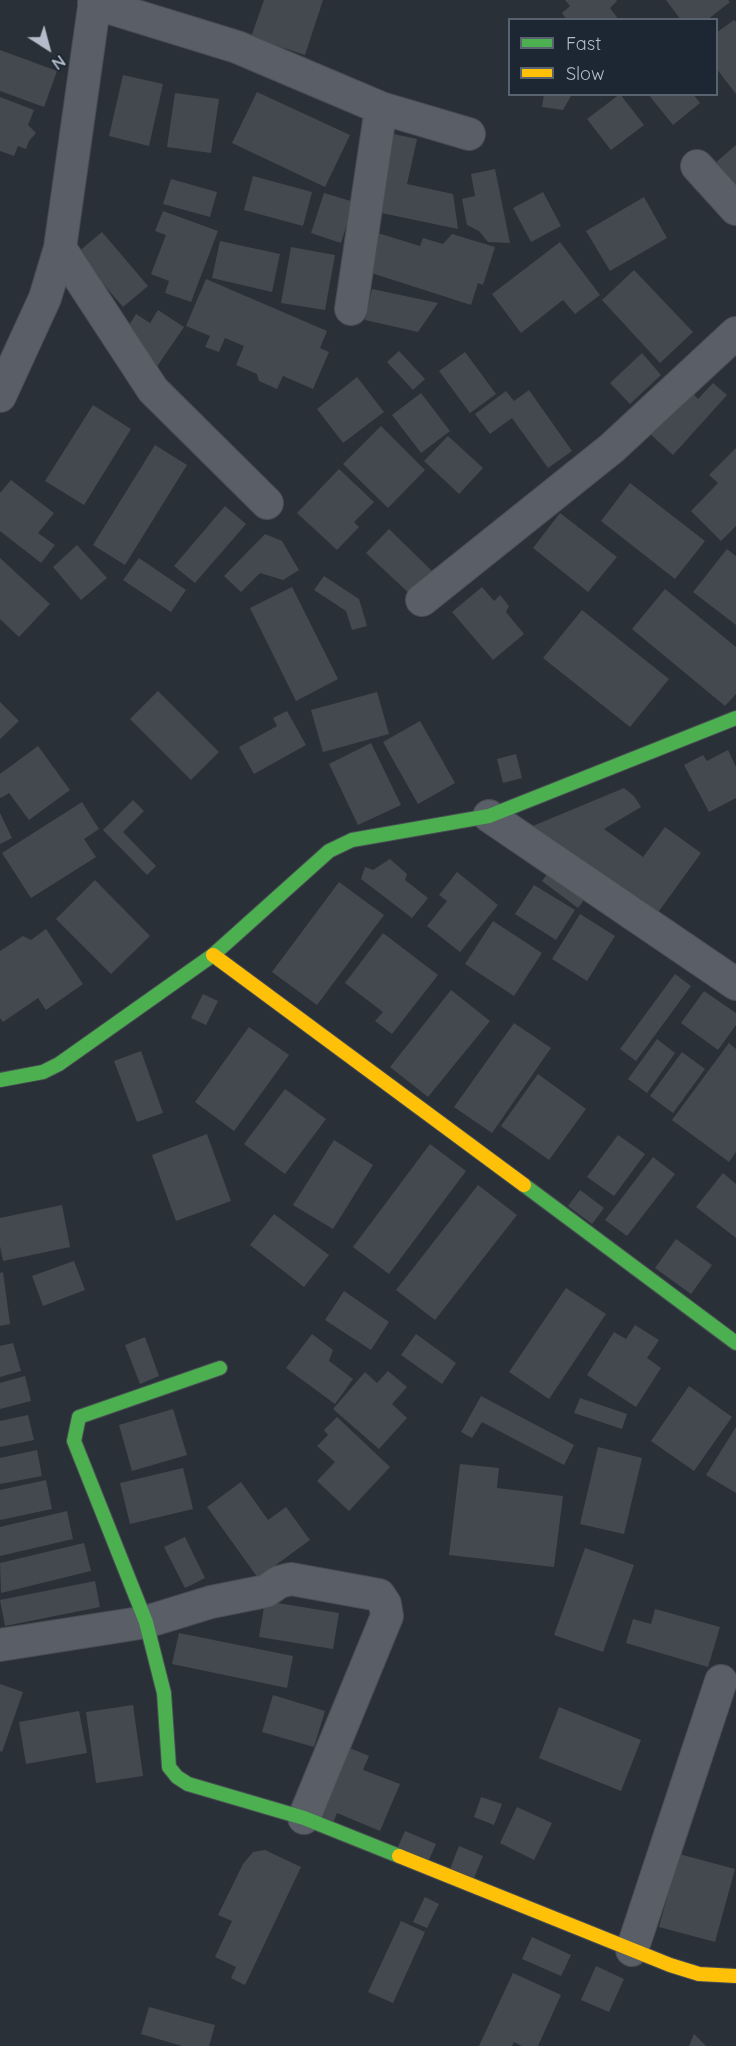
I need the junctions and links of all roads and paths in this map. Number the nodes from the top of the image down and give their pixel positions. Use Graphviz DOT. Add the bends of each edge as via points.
graph roads {
  1 [pos="94,2"];
  2 [pos="381,108"];
  3 [pos="469,134"];
  4 [pos="697,166"];
  5 [pos="736,209"];
  6 [pos="60,248"];
  7 [pos="351,309"];
  8 [pos="736,333"];
  9 [pos="0,396"];
  10 [pos="267,503"];
  11 [pos="422,600"];
  12 [pos="736,718"];
  13 [pos="489,816"];
  14 [pos="213,955"];
  15 [pos="736,984"];
  16 [pos="0,1080"];
  17 [pos="736,1343"];
  18 [pos="220,1368"];
  19 [pos="146,1622"];
  20 [pos="0,1645"];
  21 [pos="721,1681"];
  22 [pos="304,1818"];
  23 [pos="632,1950"];
  24 [pos="736,1976"];
  1 -- 2 [label="street" via="237,47"];
  1 -- 6 [label="street"];
  2 -- 3 [label="street"];
  2 -- 7 [label="street"];
  4 -- 5 [label="street"];
  6 -- 9 [label="street" via="45,298"];
  6 -- 10 [label="street" via="153,390"];
  8 -- 11 [label="street" via="612,448"];
  12 -- 13 [label="street"];
  13 -- 14 [label="street" via="341,844 328,851"];
  13 -- 15 [label="street"];
  14 -- 16 [label="street" via="59,1064 43,1072"];
  14 -- 17 [label="street"];
  18 -- 19 [label="street" via="79,1417 74,1441"];
  19 -- 20 [label="street"];
  19 -- 22 [label="street" via="164,1693 169,1767 177,1777 188,1784"];
  19 -- 22 [label="street" via="211,1602 266,1592 279,1581 291,1579 380,1595 387,1616"];
  21 -- 23 [label="street"];
  22 -- 23 [label="street"];
  23 -- 24 [label="street" via="699,1974"];
}
